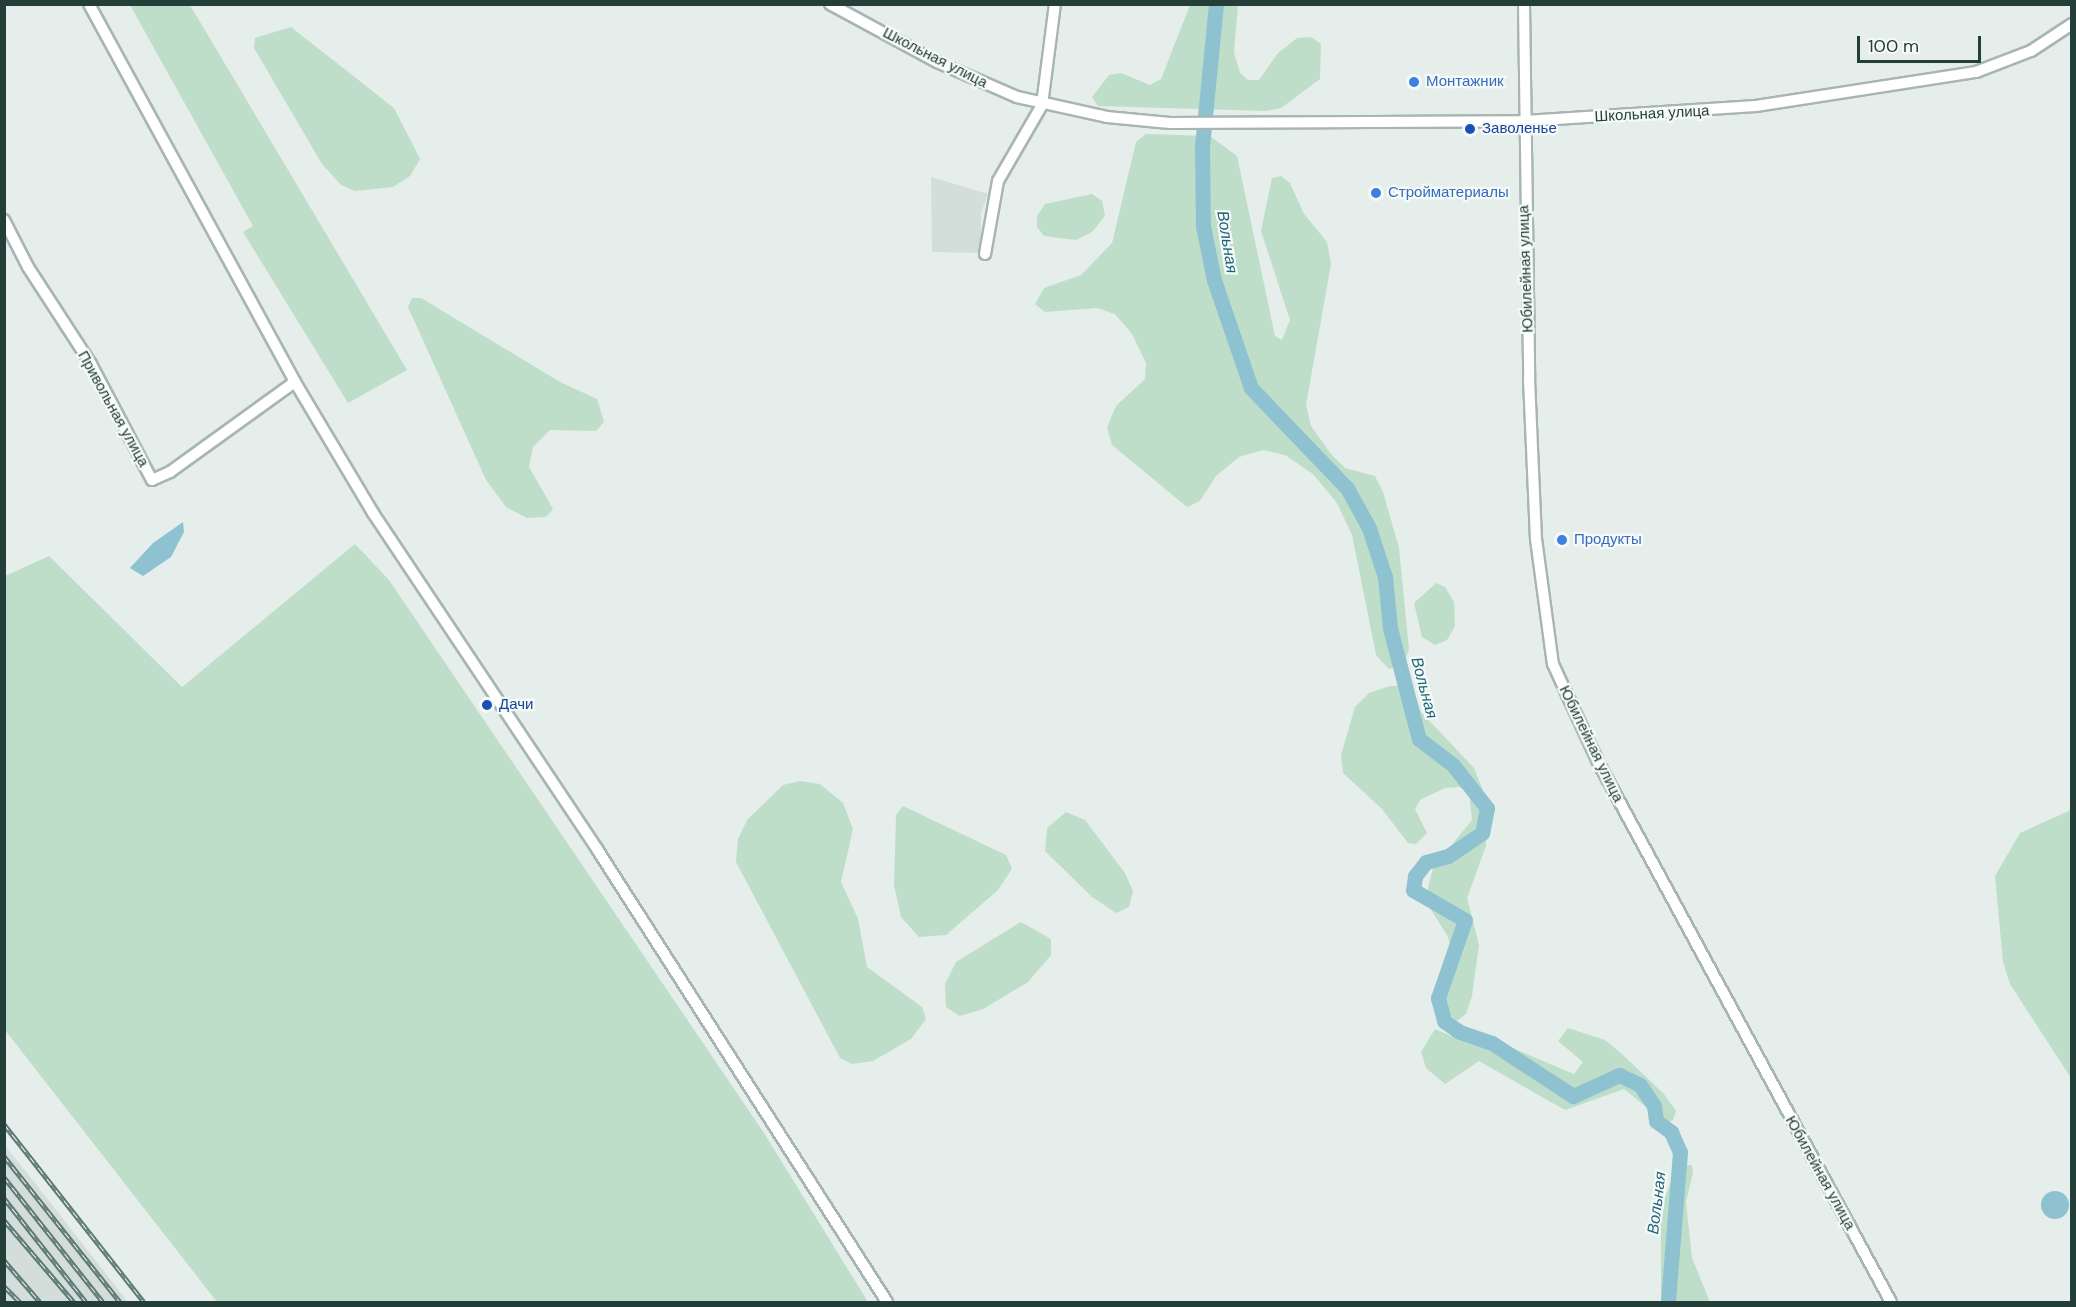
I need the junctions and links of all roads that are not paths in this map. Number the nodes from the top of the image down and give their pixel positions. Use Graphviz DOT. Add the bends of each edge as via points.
graph roads {
  1 [pos="89,4"];
  2 [pos="830,4"];
  3 [pos="1055,4"];
  4 [pos="1524,4"];
  5 [pos="2072,24"];
  6 [pos="1042,105"];
  7 [pos="1525,121"];
  8 [pos="4,220"];
  9 [pos="985,254"];
  10 [pos="295,382"];
  11 [pos="887,1302"];
  12 [pos="1891,1302"];
  1 -- 10 [label="street"];
  2 -- 6 [label="street, Школьная улица" via="979,82"];
  3 -- 6 [label="street"];
  4 -- 7 [label="street, Юбилейная улица"];
  5 -- 7 [label="street, Школьная улица" via="2053,38 1995,66 1909,86 1691,112"];
  6 -- 7 [label="street, Школьная улица" via="1170,123"];
  6 -- 9 [label="street" via="998,181"];
  7 -- 12 [label="street, Юбилейная улица" via="1523,209 1536,539 1553,664 1598,762"];
  8 -- 10 [label="street, Привольная улица" via="28,267 91,364 152,480 170,472"];
  10 -- 11 [label="street" via="373,513 598,852"];
}
